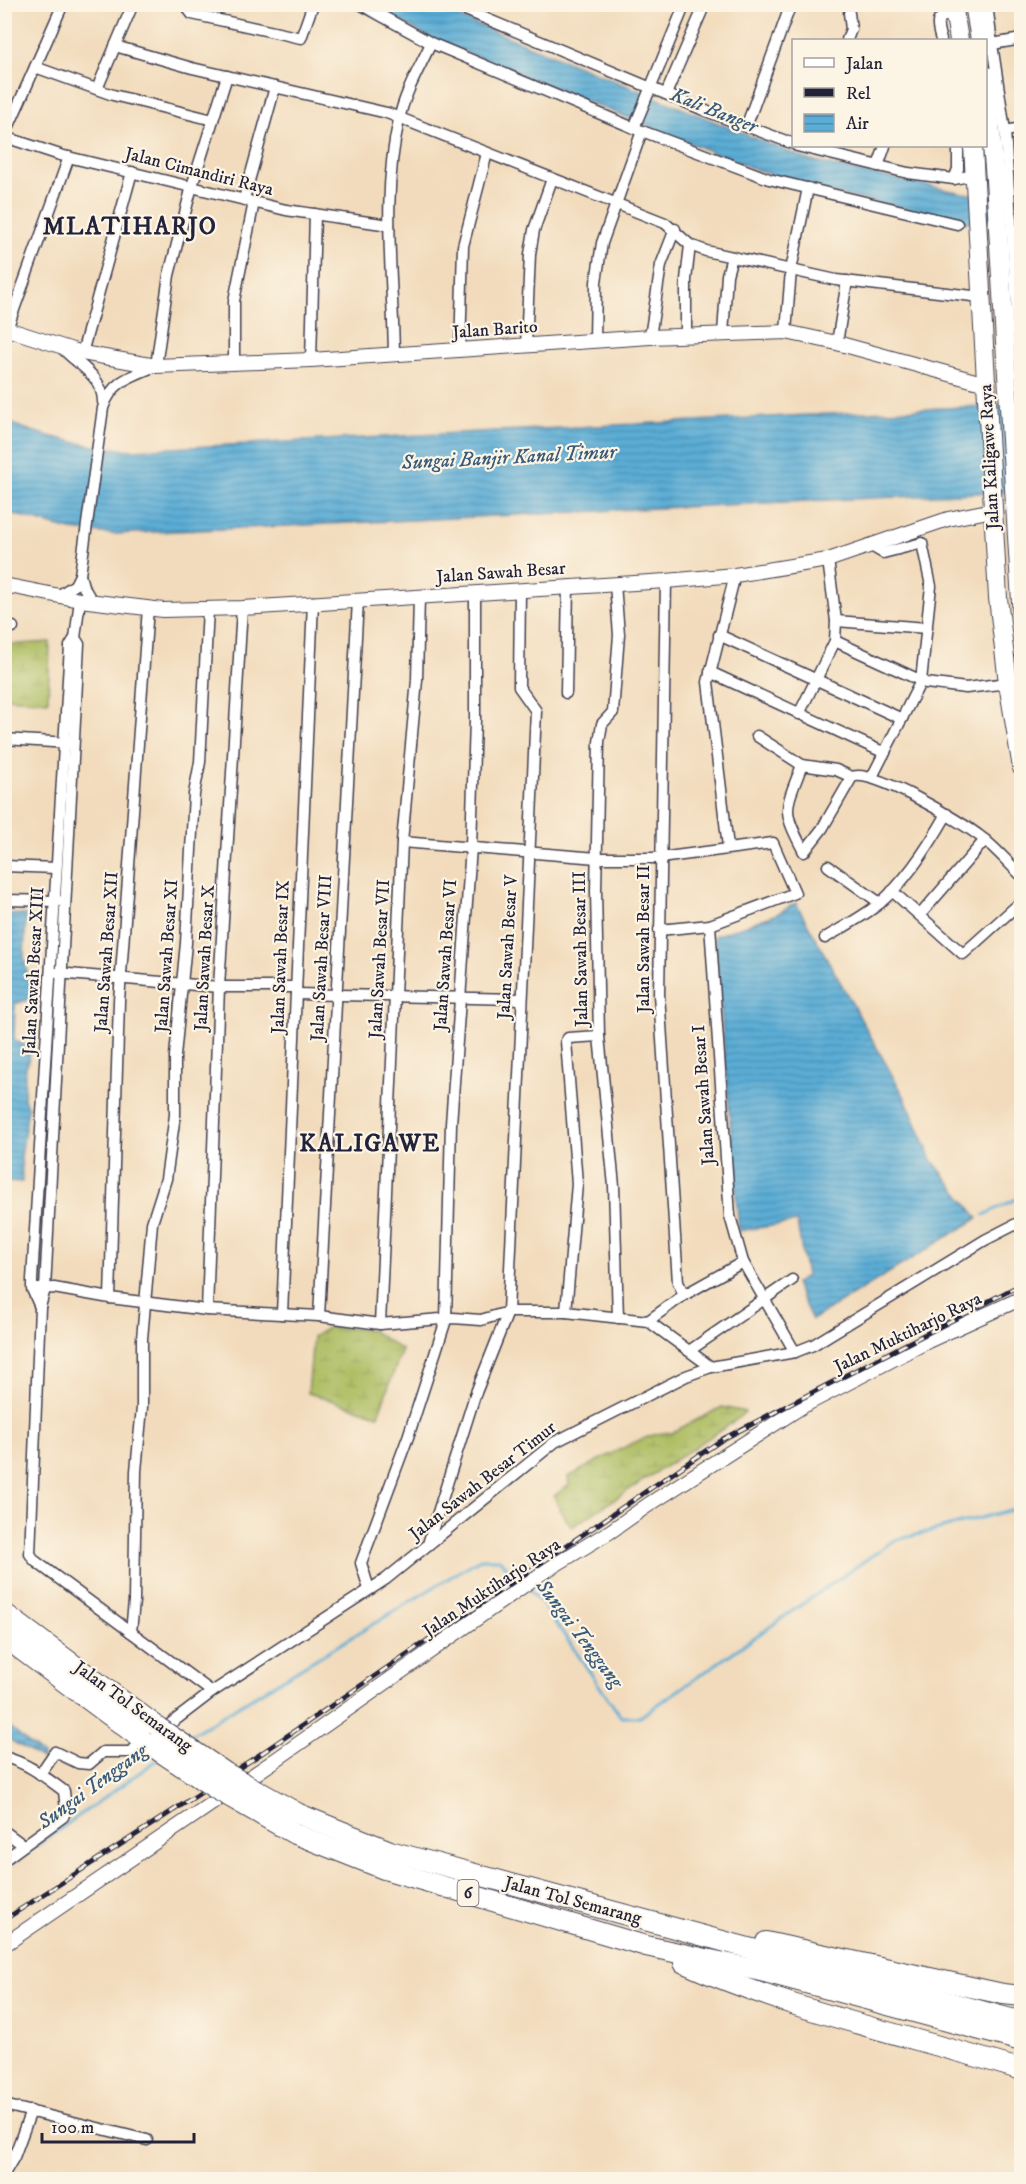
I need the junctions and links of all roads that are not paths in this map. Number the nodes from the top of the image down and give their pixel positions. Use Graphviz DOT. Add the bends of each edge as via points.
graph roads {
  1 [pos="63,4"];
  2 [pos="134,4"];
  3 [pos="190,4"];
  4 [pos="313,4"];
  5 [pos="360,4"];
  6 [pos="451,4"];
  7 [pos="685,4"];
  8 [pos="705,4"];
  9 [pos="791,4"];
  10 [pos="979,8"];
  11 [pos="952,10"];
  12 [pos="849,13"];
  13 [pos="847,39"];
  14 [pos="941,39"];
  15 [pos="959,39"];
  16 [pos="985,39"];
  17 [pos="1022,39"];
  18 [pos="431,43"];
  19 [pos="987,44"];
  20 [pos="115,46"];
  21 [pos="987,52"];
  22 [pos="35,67"];
  23 [pos="227,76"];
  24 [pos="990,78"];
  25 [pos="275,87"];
  26 [pos="97,89"];
  27 [pos="648,91"];
  28 [pos="666,94"];
  29 [pos="399,117"];
  30 [pos="213,120"];
  31 [pos="637,127"];
  32 [pos="746,127"];
  33 [pos="1022,128"];
  34 [pos="1005,131"];
  35 [pos="5,137"];
  36 [pos="792,144"];
  37 [pos="885,147"];
  38 [pos="958,147"];
  39 [pos="973,147"];
  40 [pos="813,148"];
  41 [pos="487,153"];
  42 [pos="69,157"];
  43 [pos="878,166"];
  44 [pos="132,172"];
  45 [pos="1022,176"];
  46 [pos="974,178"];
  47 [pos="552,179"];
  48 [pos="1004,179"];
  49 [pos="954,180"];
  50 [pos="192,186"];
  51 [pos="808,188"];
  52 [pos="249,201"];
  53 [pos="616,204"];
  54 [pos="315,214"];
  55 [pos="957,224"];
  56 [pos="389,225"];
  57 [pos="1011,229"];
  58 [pos="675,230"];
  59 [pos="690,245"];
  60 [pos="732,257"];
  61 [pos="791,270"];
  62 [pos="847,281"];
  63 [pos="981,297"];
  64 [pos="5,328"];
  65 [pos="786,332"];
  66 [pos="723,334"];
  67 [pos="686,336"];
  68 [pos="650,337"];
  69 [pos="595,341"];
  70 [pos="837,343"];
  71 [pos="526,346"];
  72 [pos="62,348"];
  73 [pos="460,351"];
  74 [pos="82,353"];
  75 [pos="394,355"];
  76 [pos="311,360"];
  77 [pos="234,364"];
  78 [pos="156,366"];
  79 [pos="1018,381"];
  80 [pos="986,389"];
  81 [pos="103,408"];
  82 [pos="992,503"];
  83 [pos="871,546"];
  84 [pos="828,560"];
  85 [pos="81,570"];
  86 [pos="735,575"];
  87 [pos="666,581"];
  88 [pos="615,584"];
  89 [pos="4,585"];
  90 [pos="568,586"];
  91 [pos="520,590"];
  92 [pos="475,593"];
  93 [pos="58,596"];
  94 [pos="419,597"];
  95 [pos="86,600"];
  96 [pos="358,600"];
  97 [pos="313,602"];
  98 [pos="148,608"];
  99 [pos="242,608"];
  100 [pos="208,609"];
  101 [pos="1022,618"];
  102 [pos="836,621"];
  103 [pos="927,628"];
  104 [pos="719,635"];
  105 [pos="835,641"];
  106 [pos="710,672"];
  107 [pos="815,681"];
  108 [pos="921,681"];
  109 [pos="1008,683"];
  110 [pos="566,693"];
  111 [pos="799,714"];
  112 [pos="902,719"];
  113 [pos="757,736"];
  114 [pos="4,739"];
  115 [pos="70,743"];
  116 [pos="885,753"];
  117 [pos="802,765"];
  118 [pos="1022,768"];
  119 [pos="852,777"];
  120 [pos="872,777"];
  121 [pos="947,814"];
  122 [pos="985,840"];
  123 [pos="402,842"];
  124 [pos="471,847"];
  125 [pos="728,847"];
  126 [pos="529,852"];
  127 [pos="597,858"];
  128 [pos="660,858"];
  129 [pos="4,866"];
  130 [pos="828,866"];
  131 [pos="56,868"];
  132 [pos="1022,876"];
  133 [pos="892,891"];
  134 [pos="4,900"];
  135 [pos="1022,900"];
  136 [pos="60,901"];
  137 [pos="880,903"];
  138 [pos="920,915"];
  139 [pos="710,925"];
  140 [pos="659,930"];
  141 [pos="825,938"];
  142 [pos="56,973"];
  143 [pos="121,977"];
  144 [pos="182,982"];
  145 [pos="219,987"];
  146 [pos="296,991"];
  147 [pos="336,995"];
  148 [pos="395,997"];
  149 [pos="459,997"];
  150 [pos="522,999"];
  151 [pos="599,1036"];
  152 [pos="1022,1221"];
  153 [pos="743,1262"];
  154 [pos="792,1280"];
  155 [pos="50,1288"];
  156 [pos="32,1289"];
  157 [pos="684,1295"];
  158 [pos="110,1298"];
  159 [pos="1022,1298"];
  160 [pos="765,1299"];
  161 [pos="146,1303"];
  162 [pos="40,1306"];
  163 [pos="207,1310"];
  164 [pos="508,1312"];
  165 [pos="566,1312"];
  166 [pos="282,1314"];
  167 [pos="319,1317"];
  168 [pos="618,1318"];
  169 [pos="446,1320"];
  170 [pos="648,1321"];
  171 [pos="380,1324"];
  172 [pos="689,1351"];
  173 [pos="795,1352"];
  174 [pos="711,1367"];
  175 [pos="428,1545"];
  176 [pos="369,1589"];
  177 [pos="4,1613"];
  178 [pos="131,1632"];
  179 [pos="4,1637"];
  180 [pos="212,1692"];
  181 [pos="152,1734"];
  182 [pos="4,1757"];
  183 [pos="45,1765"];
  184 [pos="4,1831"];
  185 [pos="23,1845"];
  186 [pos="4,1860"];
  187 [pos="651,1922"];
  188 [pos="4,1945"];
  189 [pos="646,1946"];
  190 [pos="757,1961"];
  191 [pos="1022,1996"];
  192 [pos="1022,2022"];
  193 [pos="1022,2041"];
  194 [pos="1022,2070"];
  195 [pos="4,2105"];
  196 [pos="32,2111"];
  197 [pos="147,2140"];
  198 [pos="4,2174"];
  1 -- 22 [label="street"];
  2 -- 20 [label="street"];
  3 -- 4 [label="street" via="192,14 301,38"];
  5 -- 18 [label="street"];
  6 -- 27 [label="street"];
  7 -- 27 [label="street"];
  8 -- 28 [label="street"];
  9 -- 32 [label="street"];
  10 -- 11 [label="highway"];
  10 -- 16 [label="highway"];
  11 -- 14 [label="street" via="938,18"];
  11 -- 15 [label="highway"];
  12 -- 13 [label="street" via="851,29"];
  17 -- 19 [label="street"];
  18 -- 29 [label="street"];
  18 -- 31 [label="street"];
  20 -- 23 [label="street"];
  20 -- 26 [label="street"];
  21 -- 24 [label="street"];
  22 -- 26 [label="street"];
  22 -- 35 [label="street"];
  23 -- 25 [label="street"];
  23 -- 30 [label="street"];
  24 -- 34 [label="street"];
  24 -- 48 [label="highway, Jalan Kaligawe Raya"];
  25 -- 29 [label="street"];
  25 -- 52 [label="street"];
  26 -- 30 [label="street"];
  27 -- 28 [label="street"];
  27 -- 31 [label="street"];
  28 -- 32 [label="street"];
  29 -- 41 [label="street"];
  29 -- 56 [label="street" via="390,178"];
  30 -- 50 [label="street"];
  31 -- 51 [label="street" via="769,179"];
  31 -- 53 [label="street"];
  32 -- 36 [label="street"];
  33 -- 34 [label="street"];
  34 -- 48 [label="street"];
  35 -- 42 [label="street, Jalan Cimandiri Raya"];
  37 -- 43 [label="street"];
  38 -- 49 [label="street"];
  39 -- 46 [label="highway, Jalan Kaligawe Raya"];
  40 -- 43 [label="street"];
  41 -- 47 [label="street"];
  41 -- 73 [label="street" via="464,246"];
  42 -- 44 [label="street, Jalan Cimandiri Raya"];
  42 -- 64 [label="street"];
  43 -- 49 [label="street"];
  44 -- 50 [label="street, Jalan Cimandiri Raya"];
  44 -- 74 [label="street"];
  45 -- 48 [label="street"];
  46 -- 49 [label="street"];
  46 -- 63 [label="highway, Jalan Kaligawe Raya"];
  47 -- 53 [label="street"];
  47 -- 71 [label="street" via="530,254"];
  48 -- 57 [label="highway, Jalan Kaligawe Raya"];
  50 -- 52 [label="street, Jalan Cimandiri Raya"];
  50 -- 78 [label="street" via="169,274"];
  51 -- 55 [label="street"];
  51 -- 61 [label="street"];
  52 -- 54 [label="street, Jalan Cimandiri Raya"];
  52 -- 77 [label="street" via="234,302"];
  53 -- 58 [label="street"];
  53 -- 69 [label="street" via="597,267"];
  54 -- 56 [label="street, Jalan Cimandiri Raya"];
  54 -- 76 [label="street"];
  56 -- 75 [label="street"];
  57 -- 79 [label="highway, Jalan Kaligawe Raya"];
  58 -- 59 [label="street"];
  58 -- 68 [label="street" via="661,265"];
  59 -- 60 [label="street"];
  59 -- 67 [label="street"];
  60 -- 61 [label="street"];
  60 -- 66 [label="street"];
  61 -- 62 [label="street"];
  61 -- 65 [label="street"];
  62 -- 63 [label="street"];
  62 -- 70 [label="street"];
  63 -- 80 [label="highway, Jalan Kaligawe Raya"];
  64 -- 72 [label="street, Jalan Barito"];
  65 -- 66 [label="street, Jalan Barito"];
  65 -- 70 [label="street, Jalan Barito"];
  66 -- 67 [label="street, Jalan Barito"];
  67 -- 68 [label="street, Jalan Barito"];
  68 -- 69 [label="street, Jalan Barito"];
  69 -- 71 [label="street, Jalan Barito"];
  70 -- 80 [label="street, Jalan Barito"];
  71 -- 73 [label="street, Jalan Barito"];
  72 -- 74 [label="street, Jalan Barito"];
  72 -- 81 [label="street" via="95,377 103,394"];
  73 -- 75 [label="street, Jalan Barito"];
  74 -- 78 [label="street, Jalan Barito"];
  75 -- 76 [label="street, Jalan Barito"];
  76 -- 77 [label="street, Jalan Barito"];
  77 -- 78 [label="street, Jalan Barito"];
  78 -- 81 [label="street" via="117,382"];
  79 -- 101 [label="highway, Jalan Kaligawe Raya" via="1014,494"];
  80 -- 82 [label="highway, Jalan Kaligawe Raya"];
  81 -- 85 [label="street"];
  82 -- 83 [label="street, Jalan Sawah Besar"];
  82 -- 109 [label="highway, Jalan Kaligawe Raya"];
  83 -- 84 [label="street, Jalan Sawah Besar"];
  83 -- 103 [label="street" via="883,553 922,543 931,586"];
  84 -- 86 [label="street, Jalan Sawah Besar"];
  84 -- 102 [label="street"];
  85 -- 93 [label="street" via="75,585"];
  85 -- 95 [label="street"];
  86 -- 87 [label="street, Jalan Sawah Besar"];
  86 -- 104 [label="street"];
  87 -- 88 [label="street, Jalan Sawah Besar"];
  87 -- 128 [label="street, Jalan Sawah Besar II"];
  88 -- 90 [label="street, Jalan Sawah Besar"];
  88 -- 127 [label="street, Jalan Sawah Besar III" via="619,634 613,712 602,724 598,742"];
  89 -- 93 [label="street, Jalan Sawah Besar"];
  90 -- 91 [label="street, Jalan Sawah Besar"];
  90 -- 110 [label="street"];
  91 -- 92 [label="street, Jalan Sawah Besar"];
  91 -- 126 [label="street, Jalan Sawah Besar V" via="519,687 536,711"];
  92 -- 94 [label="street, Jalan Sawah Besar"];
  92 -- 124 [label="street, Jalan Sawah Besar VI"];
  93 -- 95 [label="street, Jalan Sawah Besar"];
  94 -- 96 [label="street, Jalan Sawah Besar"];
  94 -- 123 [label="street, Jalan Sawah Besar VII" via="417,680"];
  95 -- 98 [label="street, Jalan Sawah Besar"];
  95 -- 115 [label="street, Jalan Sawah Besar XIII" via="70,646"];
  96 -- 97 [label="street, Jalan Sawah Besar"];
  96 -- 147 [label="street, Jalan Sawah Besar VIII"];
  97 -- 99 [label="street, Jalan Sawah Besar"];
  97 -- 146 [label="street, Jalan Sawah Besar IX"];
  98 -- 100 [label="street, Jalan Sawah Besar"];
  98 -- 143 [label="street, Jalan Sawah Besar XII"];
  99 -- 100 [label="street, Jalan Sawah Besar"];
  99 -- 145 [label="street, Jalan Sawah Besar X"];
  100 -- 144 [label="street, Jalan Sawah Besar XI"];
  102 -- 103 [label="street"];
  102 -- 105 [label="street"];
  103 -- 108 [label="street"];
  104 -- 106 [label="street"];
  104 -- 107 [label="street"];
  105 -- 107 [label="street"];
  105 -- 108 [label="street"];
  106 -- 111 [label="street"];
  106 -- 125 [label="street" via="708,682"];
  107 -- 111 [label="street"];
  107 -- 112 [label="street"];
  108 -- 109 [label="street" via="966,688"];
  108 -- 112 [label="street"];
  109 -- 118 [label="highway, Jalan Kaligawe Raya"];
  111 -- 116 [label="street"];
  112 -- 116 [label="street"];
  113 -- 117 [label="street"];
  114 -- 115 [label="street"];
  115 -- 131 [label="street, Jalan Sawah Besar XIII"];
  115 -- 136 [label="street, Jalan Sawah Besar XIII"];
  116 -- 120 [label="street"];
  117 -- 119 [label="street" via="836,770"];
  117 -- 119 [label="street" via="786,808 804,852"];
  119 -- 120 [label="street"];
  120 -- 121 [label="street"];
  121 -- 122 [label="street"];
  121 -- 133 [label="street"];
  122 -- 132 [label="street"];
  122 -- 138 [label="street"];
  123 -- 124 [label="street"];
  123 -- 148 [label="street, Jalan Sawah Besar VII"];
  124 -- 126 [label="street"];
  124 -- 149 [label="street, Jalan Sawah Besar VI"];
  125 -- 128 [label="street"];
  125 -- 139 [label="street" via="773,842 795,893"];
  126 -- 127 [label="street"];
  126 -- 150 [label="street, Jalan Sawah Besar V"];
  127 -- 128 [label="street"];
  127 -- 151 [label="street, Jalan Sawah Besar III"];
  128 -- 140 [label="street, Jalan Sawah Besar II"];
  129 -- 131 [label="street"];
  130 -- 137 [label="street"];
  131 -- 136 [label="street, Jalan Sawah Besar XIII"];
  133 -- 137 [label="street"];
  133 -- 138 [label="street"];
  134 -- 136 [label="street"];
  135 -- 138 [label="street" via="963,954"];
  136 -- 142 [label="street, Jalan Sawah Besar XIII"];
  137 -- 141 [label="street"];
  139 -- 140 [label="street"];
  139 -- 153 [label="street, Jalan Sawah Besar I" via="724,1157 730,1216"];
  140 -- 157 [label="street, Jalan Sawah Besar II" via="661,1027 678,1282"];
  142 -- 143 [label="street"];
  142 -- 155 [label="street, Jalan Sawah Besar XIII"];
  142 -- 156 [label="street, Jalan Sawah Besar XIII"];
  143 -- 144 [label="street"];
  143 -- 158 [label="street, Jalan Sawah Besar XII"];
  144 -- 145 [label="street"];
  144 -- 161 [label="street, Jalan Sawah Besar XI" via="175,1115 166,1179 152,1223"];
  145 -- 146 [label="street"];
  145 -- 163 [label="street, Jalan Sawah Besar X"];
  146 -- 147 [label="street"];
  146 -- 166 [label="street, Jalan Sawah Besar IX"];
  147 -- 148 [label="street"];
  147 -- 167 [label="street, Jalan Sawah Besar VIII"];
  148 -- 149 [label="street"];
  148 -- 171 [label="street, Jalan Sawah Besar VII"];
  149 -- 150 [label="street"];
  149 -- 169 [label="street, Jalan Sawah Besar VI"];
  150 -- 164 [label="street, Jalan Sawah Besar V"];
  151 -- 165 [label="street" via="566,1041 577,1184"];
  151 -- 168 [label="street, Jalan Sawah Besar III" via="614,1186"];
  152 -- 173 [label="street, Jalan Sawah Besar Timur" via="813,1346"];
  153 -- 157 [label="street"];
  153 -- 160 [label="street, Jalan Sawah Besar I"];
  154 -- 160 [label="street"];
  155 -- 156 [label="street"];
  155 -- 158 [label="street"];
  155 -- 162 [label="street, Jalan Sawah Besar XIII"];
  156 -- 162 [label="street, Jalan Sawah Besar XIII"];
  157 -- 170 [label="street"];
  158 -- 161 [label="street"];
  159 -- 188 [label="street, Jalan Muktiharjo Raya" via="928,1341 801,1407 648,1504 540,1574 284,1755"];
  160 -- 172 [label="street"];
  160 -- 173 [label="street, Jalan Sawah Besar I"];
  161 -- 163 [label="street"];
  161 -- 178 [label="street, Jalan Sawah Besar XI"];
  162 -- 178 [label="street, Jalan Sawah Besar XIII" via="30,1554"];
  163 -- 166 [label="street"];
  164 -- 165 [label="street"];
  164 -- 169 [label="street" via="481,1320"];
  164 -- 175 [label="street, Jalan Sawah Besar V" via="475,1395"];
  165 -- 168 [label="street"];
  166 -- 167 [label="street"];
  167 -- 171 [label="street"];
  168 -- 170 [label="street"];
  169 -- 171 [label="street"];
  169 -- 176 [label="street, Jalan Sawah Besar VI" via="361,1563"];
  170 -- 172 [label="street"];
  172 -- 174 [label="street"];
  173 -- 174 [label="street, Jalan Sawah Besar Timur"];
  174 -- 175 [label="street, Jalan Sawah Besar Timur" via="555,1442"];
  175 -- 176 [label="street, Jalan Sawah Besar Timur"];
  176 -- 180 [label="street, Jalan Sawah Besar Timur"];
  177 -- 181 [label="highway, Jalan Tol Semarang / 6"];
  178 -- 180 [label="street"];
  179 -- 181 [label="highway, Jalan Tol Semarang / 6"];
  180 -- 183 [label="street, Jalan Sawah Besar Timur" via="135,1751 103,1752 83,1765 55,1752"];
  181 -- 187 [label="highway, Jalan Tol Semarang / 6, bridge" via="299,1814 390,1851"];
  181 -- 189 [label="highway, Jalan Tol Semarang / 6, bridge" via="216,1789 293,1833 384,1869"];
  182 -- 183 [label="street"];
  183 -- 185 [label="street" via="64,1791 66,1810 63,1817"];
  184 -- 185 [label="street"];
  185 -- 186 [label="street"];
  187 -- 190 [label="highway, Jalan Tol Semarang / 6"];
  187 -- 191 [label="highway" via="748,1938"];
  189 -- 190 [label="highway, Jalan Tol Semarang / 6"];
  189 -- 194 [label="highway" via="724,1981 842,2021"];
  190 -- 192 [label="highway, Jalan Tol Semarang / 6"];
  190 -- 193 [label="highway, Jalan Tol Semarang / 6"];
  195 -- 196 [label="street"];
  196 -- 197 [label="street"];
  196 -- 198 [label="street"];
}
